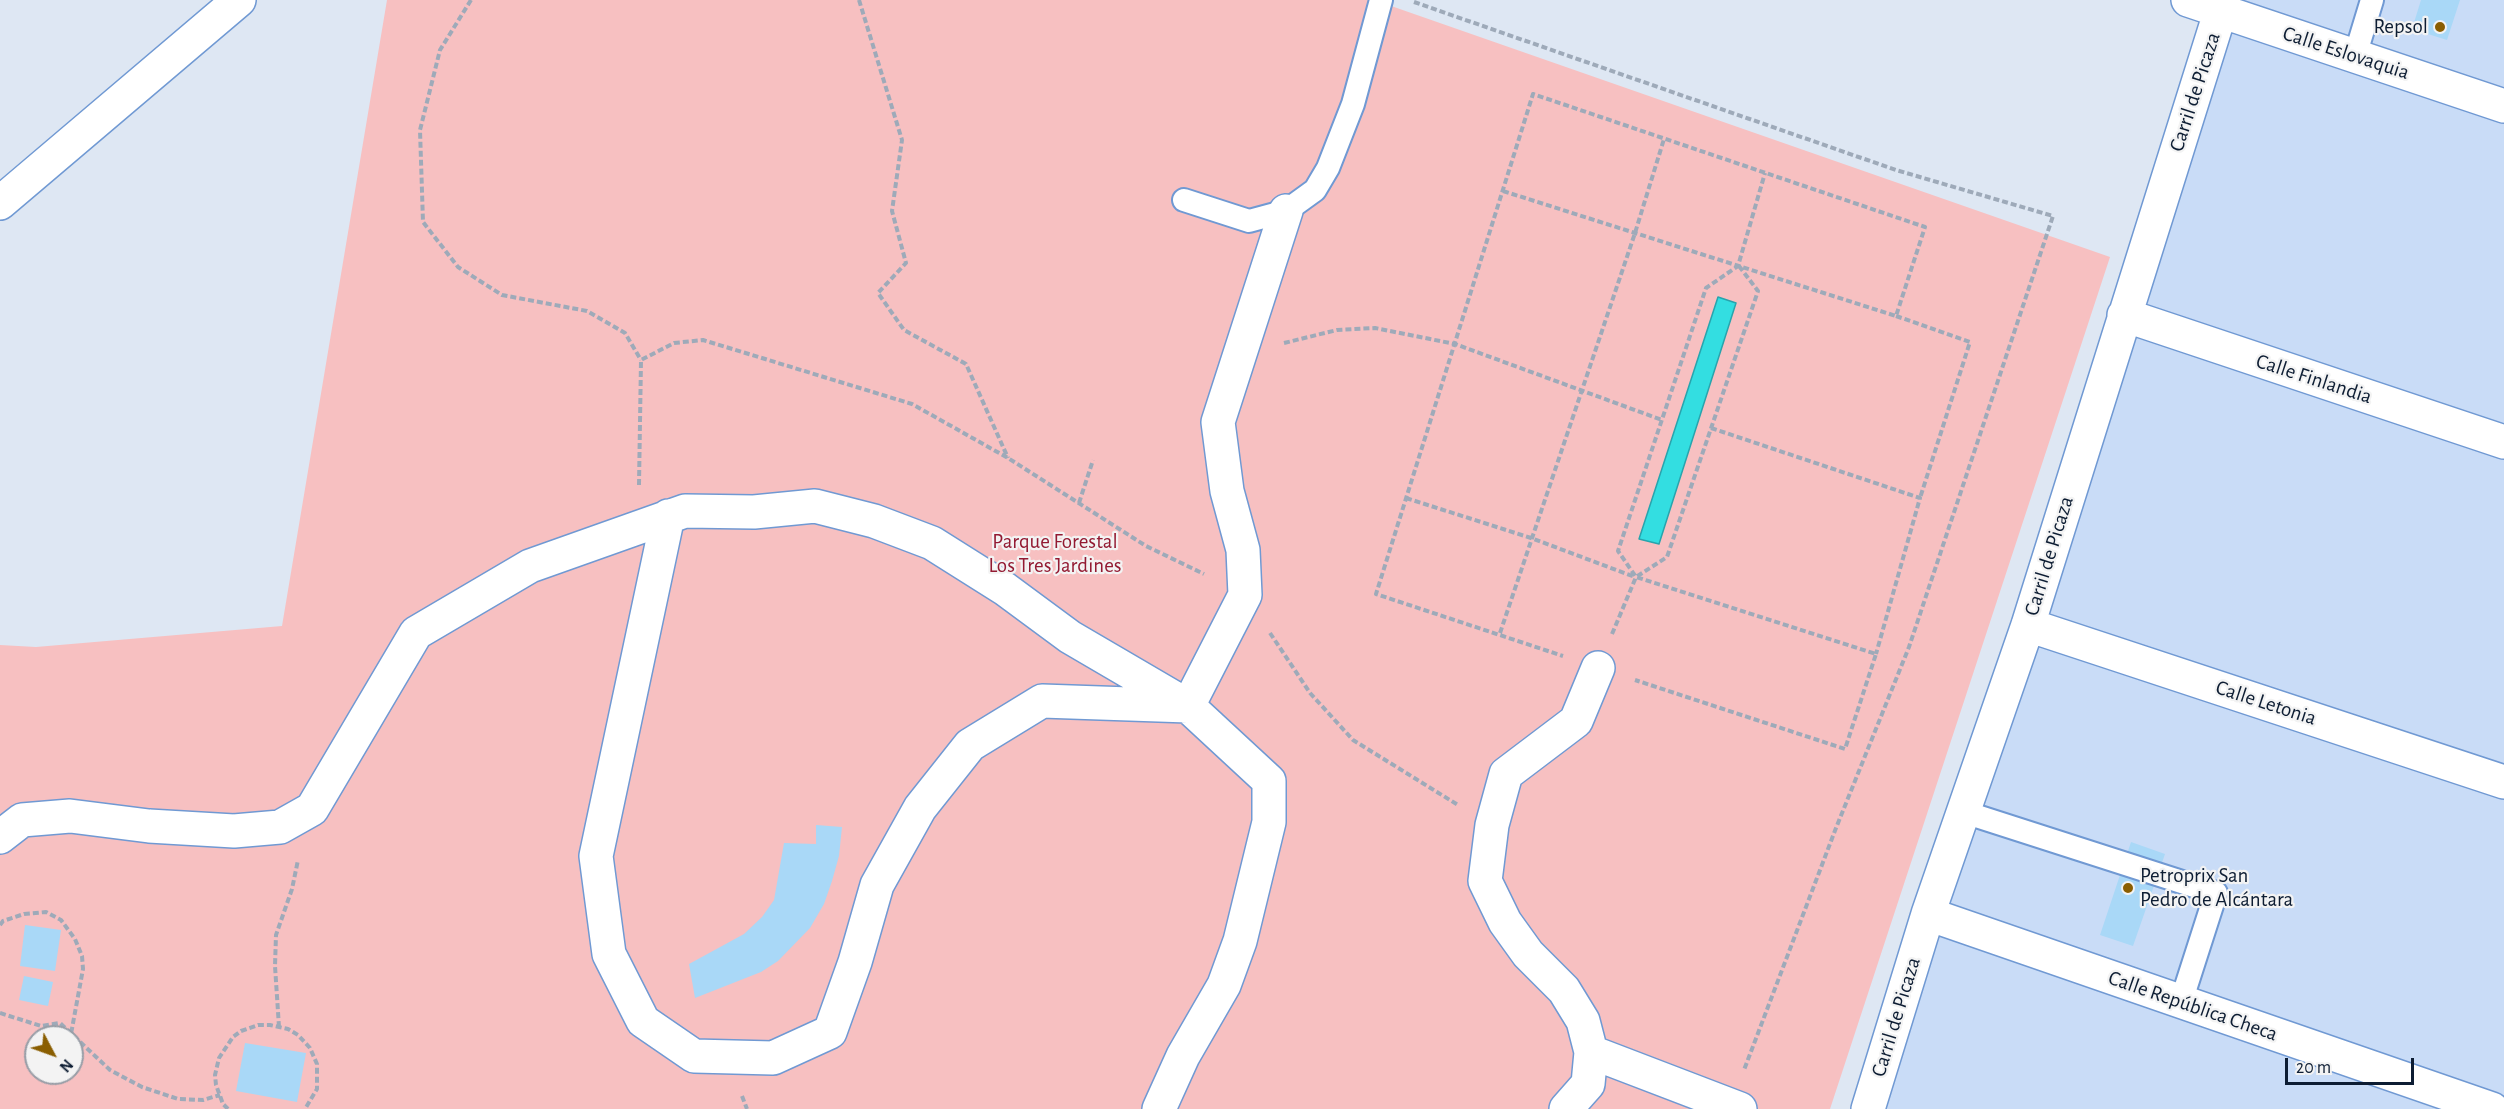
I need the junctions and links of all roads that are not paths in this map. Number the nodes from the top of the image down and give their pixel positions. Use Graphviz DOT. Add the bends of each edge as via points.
graph roads {
  1 [pos="239,0"];
  2 [pos="1381,0"];
  3 [pos="2188,0"];
  4 [pos="2372,0"];
  5 [pos="2222,5"];
  6 [pos="2355,56"];
  7 [pos="2504,106"];
  8 [pos="1184,200"];
  9 [pos="0,203"];
  10 [pos="1286,211"];
  11 [pos="2124,315"];
  12 [pos="2504,442"];
  13 [pos="653,522"];
  14 [pos="2028,625"];
  15 [pos="1598,668"];
  16 [pos="1188,706"];
  17 [pos="2504,782"];
  18 [pos="1964,812"];
  19 [pos="0,837"];
  20 [pos="1928,914"];
  21 [pos="2181,1002"];
  22 [pos="1591,1052"];
  23 [pos="1736,1107"];
  24 [pos="1159,1109"];
  25 [pos="1566,1109"];
  26 [pos="1868,1109"];
  27 [pos="2492,1109"];
  1 -- 9 [label="street"];
  2 -- 10 [label="lane" via="1353,104 1328,168 1315,190"];
  3 -- 5 [label="street, Calle Eslovaquia"];
  4 -- 6 [label="lane"];
  5 -- 6 [label="street, Calle Eslovaquia"];
  5 -- 11 [label="street, Carril de Picaza"];
  6 -- 7 [label="street, Calle Eslovaquia"];
  8 -- 10 [label="lane" via="1249,221"];
  10 -- 16 [label="street" via="1218,422 1227,491 1243,550 1245,595"];
  11 -- 12 [label="street, Calle Finlandia"];
  11 -- 14 [label="street, Carril de Picaza"];
  13 -- 16 [label="street" via="685,511 754,512 815,506 874,521 932,543 1005,589 1070,637"];
  13 -- 16 [label="street" via="596,856 609,954 643,1021 694,1056 773,1058 830,1032 877,885 920,808 970,745 1042,701"];
  13 -- 19 [label="street" via="530,566 416,633 312,809 280,827 234,831 70,816 22,820"];
  14 -- 17 [label="street, Calle Letonia"];
  14 -- 18 [label="street, Carril de Picaza"];
  15 -- 22 [label="street" via="1576,721 1506,774 1492,825 1485,881 1505,922 1528,954 1564,990 1583,1021"];
  16 -- 24 [label="street" via="1269,781 1269,822 1240,940 1224,985 1183,1056"];
  18 -- 20 [label="street, Carril de Picaza"];
  18 -- 21 [label="lane" via="2216,893"];
  20 -- 21 [label="street, Calle República Checa"];
  20 -- 26 [label="street, Carril de Picaza"];
  21 -- 27 [label="street, Calle República Checa"];
  22 -- 23 [label="street"];
  22 -- 25 [label="street" via="1588,1084"];
}
